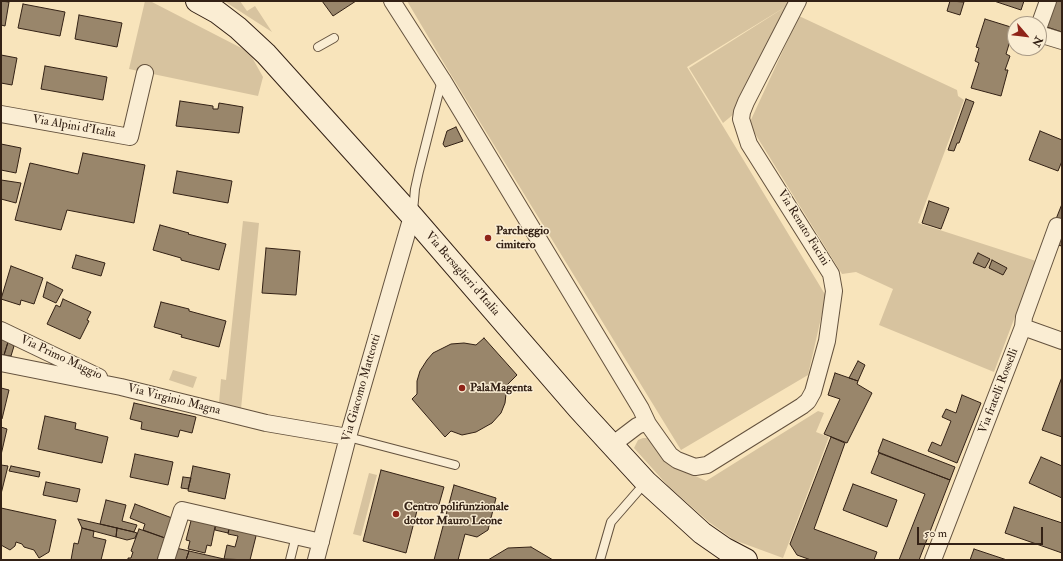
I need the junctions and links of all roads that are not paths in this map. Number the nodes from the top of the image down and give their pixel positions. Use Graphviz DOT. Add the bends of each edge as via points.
graph roads {
  1 [pos="197,1"];
  2 [pos="392,1"];
  3 [pos="798,1"];
  4 [pos="1048,1"];
  5 [pos="1043,16"];
  6 [pos="1047,36"];
  7 [pos="334,38"];
  8 [pos="1062,41"];
  9 [pos="318,47"];
  10 [pos="146,73"];
  11 [pos="442,79"];
  12 [pos="1,114"];
  13 [pos="412,216"];
  14 [pos="1062,228"];
  15 [pos="1023,327"];
  16 [pos="1,330"];
  17 [pos="1062,341"];
  18 [pos="1,363"];
  19 [pos="121,387"];
  20 [pos="648,424"];
  21 [pos="348,437"];
  22 [pos="612,445"];
  23 [pos="455,465"];
  24 [pos="646,482"];
  25 [pos="296,536"];
  26 [pos="321,542"];
  27 [pos="166,560"];
  28 [pos="290,560"];
  29 [pos="316,560"];
  30 [pos="600,560"];
  31 [pos="746,560"];
  32 [pos="933,560"];
  1 -- 13 [label="street, Via Bersaglieri d'Italia" via="238,28 266,54"];
  2 -- 11 [label="street, Via Renato Fucini"];
  3 -- 20 [label="street, Via Renato Fucini" via="746,102 741,119 749,144 831,274 834,291 827,341 813,392 802,406 702,466 695,467 670,455"];
  4 -- 5 [label="street"];
  6 -- 8 [label="street"];
  7 -- 9 [label="lane"];
  10 -- 12 [label="street, Via Alpini d'Italia" via="130,137"];
  11 -- 13 [label="lane" via="418,171"];
  11 -- 20 [label="street, Via Renato Fucini"];
  13 -- 21 [label="street, Via Giacomo Matteotti"];
  13 -- 22 [label="street, Via Bersaglieri d'Italia"];
  14 -- 15 [label="street, Via fratelli Rosselli" via="1057,226 1024,317"];
  15 -- 17 [label="street"];
  15 -- 32 [label="street, Via fratelli Rosselli"];
  16 -- 19 [label="street, Via Primo Maggio"];
  18 -- 19 [label="street, Via Virginio Magna"];
  19 -- 21 [label="street, Via Virginio Magna" via="266,423"];
  20 -- 22 [label="street" via="637,426"];
  21 -- 23 [label="lane"];
  21 -- 26 [label="street, Via Giacomo Matteotti"];
  22 -- 24 [label="street, Via Bersaglieri d'Italia"];
  24 -- 30 [label="lane" via="611,522"];
  24 -- 31 [label="street, Via Bersaglieri d'Italia" via="702,534"];
  25 -- 26 [label="street"];
  25 -- 27 [label="street" via="182,510"];
  25 -- 28 [label="lane"];
  26 -- 29 [label="street, Via Giacomo Matteotti"];
}
